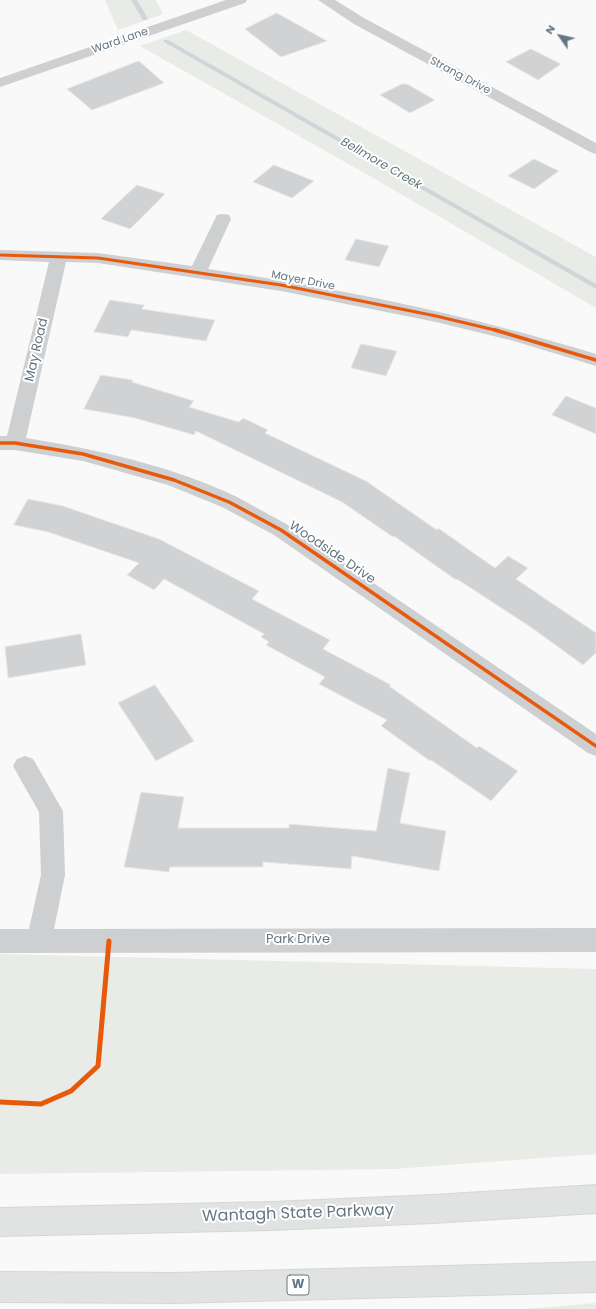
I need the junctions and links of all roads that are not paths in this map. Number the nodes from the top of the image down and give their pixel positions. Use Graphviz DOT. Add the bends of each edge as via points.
graph roads {
  1 [pos="240,0"];
  2 [pos="325,0"];
  3 [pos="0,83"];
  4 [pos="596,149"];
  5 [pos="223,219"];
  6 [pos="0,255"];
  7 [pos="59,257"];
  8 [pos="198,272"];
  9 [pos="596,360"];
  10 [pos="8,443"];
  11 [pos="596,746"];
  12 [pos="25,766"];
  13 [pos="596,940"];
  14 [pos="0,941"];
  15 [pos="39,941"];
  16 [pos="596,1199"];
  17 [pos="0,1222"];
  18 [pos="596,1277"];
  19 [pos="0,1287"];
  1 -- 3 [label="street, Ward Lane"];
  2 -- 4 [label="street, Strang Drive" via="359,21"];
  5 -- 8 [label="street"];
  6 -- 7 [label="street, Mayer Drive"];
  7 -- 8 [label="street, Mayer Drive" via="98,258"];
  7 -- 10 [label="street, May Road"];
  8 -- 9 [label="street, Mayer Drive" via="436,316 518,336"];
  10 -- 11 [label="street, Woodside Drive" via="83,454 174,480 229,502 281,530"];
  12 -- 15 [label="street" via="51,811 53,875"];
  13 -- 15 [label="street, Park Drive"];
  14 -- 15 [label="street, Park Drive"];
  16 -- 17 [label="highway, Wantagh State Parkway" via="272,1216"];
  18 -- 19 [label="highway, W" via="176,1288"];
}
